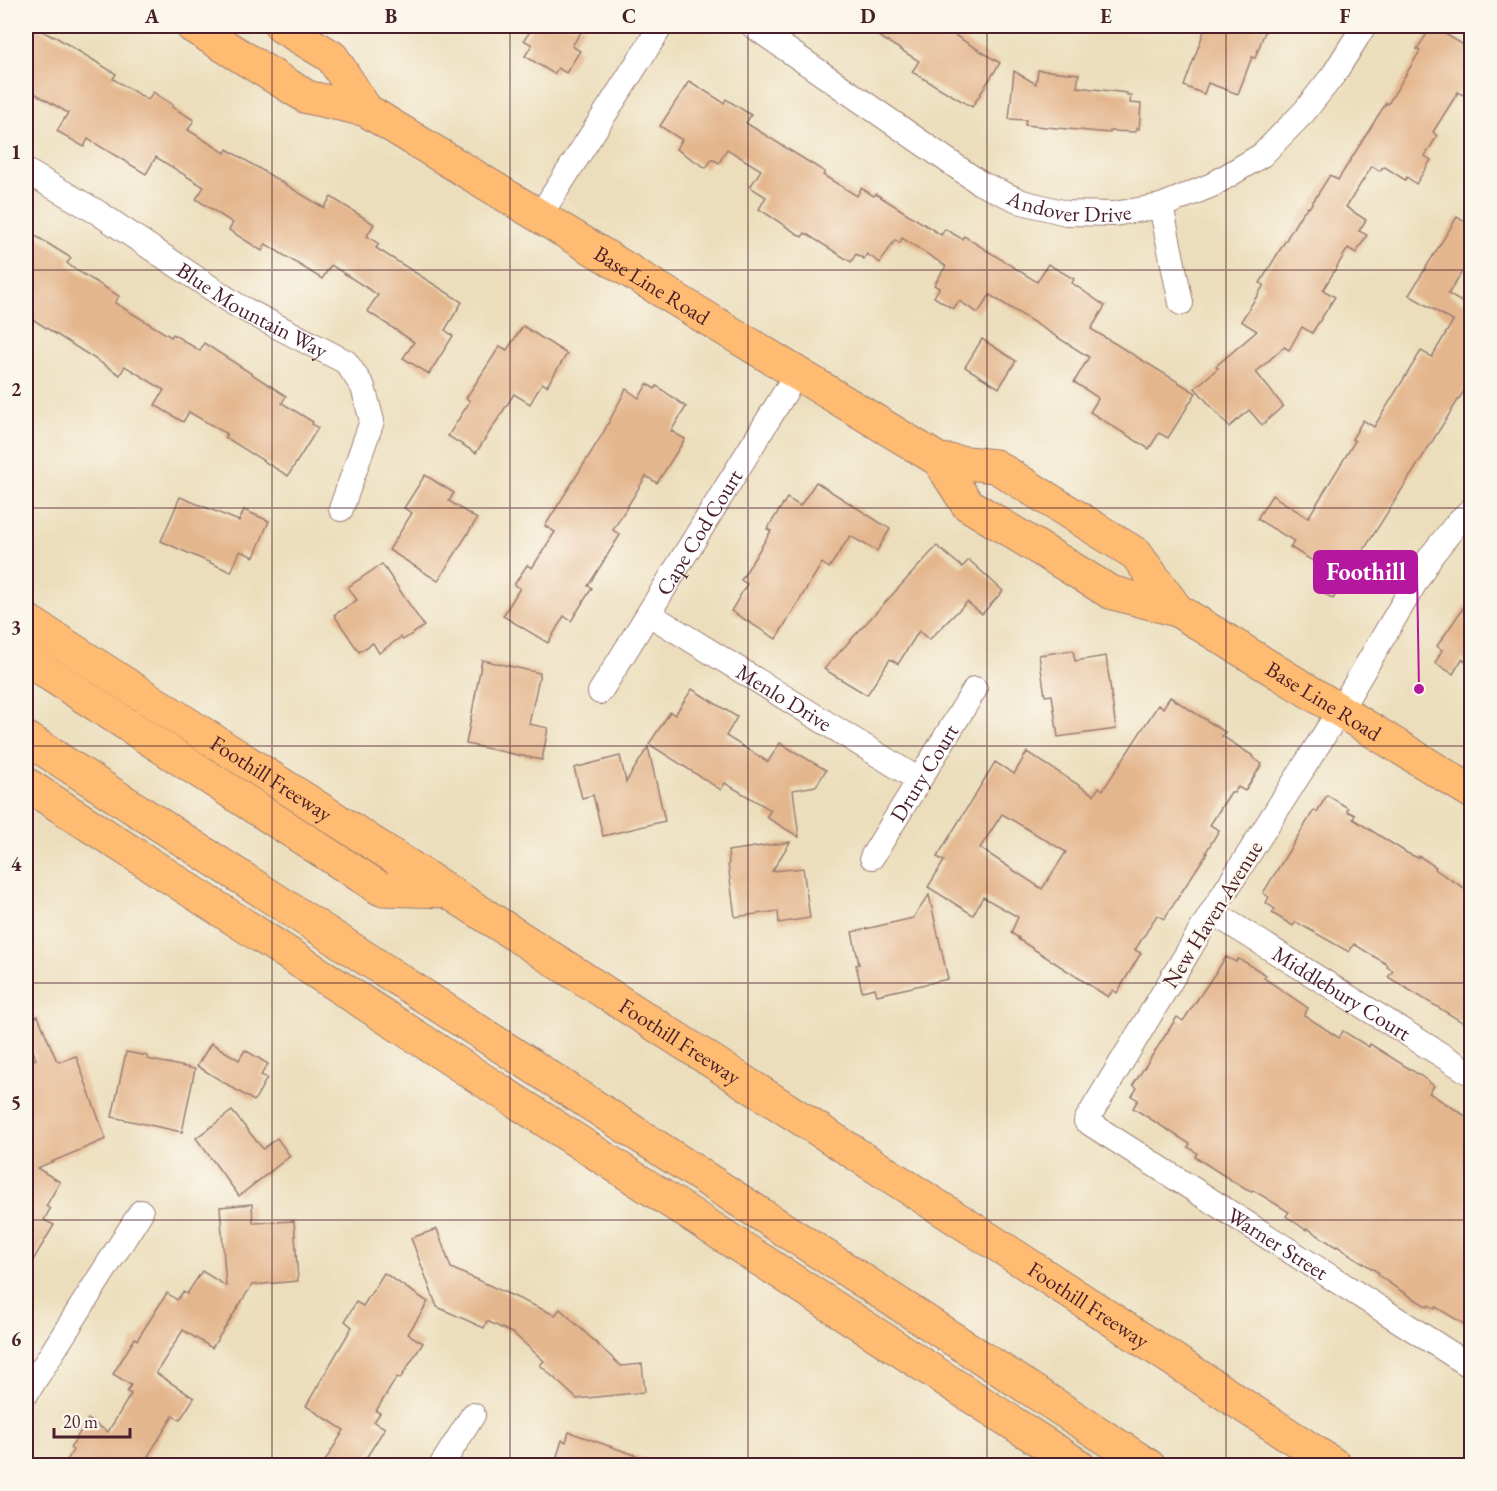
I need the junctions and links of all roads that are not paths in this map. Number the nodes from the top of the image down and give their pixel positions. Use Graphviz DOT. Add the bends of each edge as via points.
graph roads {
  1 [pos="192,26"];
  2 [pos="281,26"];
  3 [pos="661,26"];
  4 [pos="753,26"];
  5 [pos="1364,26"];
  6 [pos="366,110"];
  7 [pos="26,171"];
  8 [pos="1161,206"];
  9 [pos="539,217"];
  10 [pos="1181,303"];
  11 [pos="796,373"];
  12 [pos="939,460"];
  13 [pos="341,508"];
  14 [pos="1472,509"];
  15 [pos="1177,610"];
  16 [pos="649,614"];
  17 [pos="26,620"];
  18 [pos="26,659"];
  19 [pos="975,689"];
  20 [pos="600,692"];
  21 [pos="1340,710"];
  22 [pos="26,738"];
  23 [pos="919,780"];
  24 [pos="26,784"];
  25 [pos="1472,792"];
  26 [pos="872,857"];
  27 [pos="448,891"];
  28 [pos="1212,912"];
  29 [pos="1472,1074"];
  30 [pos="1086,1121"];
  31 [pos="141,1212"];
  32 [pos="1472,1367"];
  33 [pos="26,1394"];
  34 [pos="473,1415"];
  35 [pos="441,1466"];
  36 [pos="1079,1466"];
  37 [pos="1149,1466"];
  38 [pos="1336,1466"];
  1 -- 6 [label="main road, Base Line Road" via="307,97"];
  2 -- 6 [label="main road, Base Line Road" via="332,57"];
  3 -- 9 [label="street"];
  4 -- 8 [label="street, Andover Drive" via="980,183 1011,197 1066,213 1114,214"];
  5 -- 8 [label="street, Andover Drive" via="1304,112 1262,155 1212,185"];
  6 -- 9 [label="main road, Base Line Road"];
  7 -- 13 [label="street, Blue Mountain Way" via="97,212 238,306 346,362 363,387 372,421"];
  8 -- 10 [label="street"];
  9 -- 11 [label="main road, Base Line Road"];
  11 -- 12 [label="main road, Base Line Road"];
  11 -- 16 [label="street, Cape Cod Court"];
  12 -- 15 [label="main road, Base Line Road" via="967,504 1110,592"];
  12 -- 15 [label="main road, Base Line Road" via="994,466 1136,554"];
  14 -- 21 [label="street, New Haven Avenue" via="1431,556"];
  15 -- 21 [label="main road, Base Line Road"];
  16 -- 20 [label="street, Cape Cod Court"];
  16 -- 23 [label="street, Menlo Drive"];
  17 -- 27 [label="main road, Foothill Freeway"];
  18 -- 27 [label="main road" via="381,889"];
  19 -- 23 [label="street, Drury Court"];
  21 -- 25 [label="main road, Base Line Road"];
  21 -- 28 [label="street, New Haven Avenue"];
  22 -- 37 [label="main road"];
  23 -- 26 [label="street, Drury Court"];
  24 -- 36 [label="main road"];
  27 -- 38 [label="main road, Foothill Freeway"];
  28 -- 29 [label="street, Middlebury Court"];
  28 -- 30 [label="street, New Haven Avenue"];
  30 -- 32 [label="street, Warner Street"];
  31 -- 33 [label="street"];
  34 -- 35 [label="street"];
}
